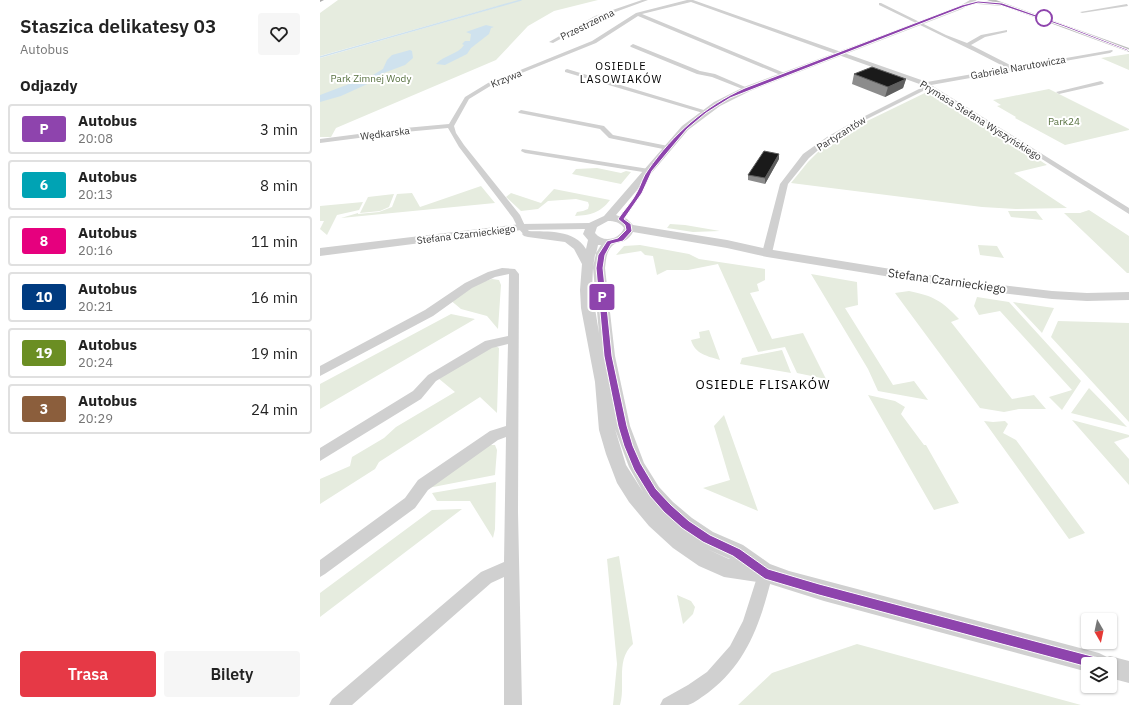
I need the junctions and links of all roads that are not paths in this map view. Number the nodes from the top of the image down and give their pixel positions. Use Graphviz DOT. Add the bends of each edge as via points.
graph roads {
  1 [pos="646,0"];
  2 [pos="690,0"];
  3 [pos="985,0"];
  4 [pos="990,0"];
  5 [pos="976,1"];
  6 [pos="1001,2"];
  7 [pos="1116,2"];
  8 [pos="880,4"];
  9 [pos="1128,6"];
  10 [pos="1082,12"];
  11 [pos="638,14"];
  12 [pos="919,23"];
  13 [pos="1005,31"];
  14 [pos="552,42"];
  15 [pos="967,45"];
  16 [pos="633,46"];
  17 [pos="1129,50"];
  18 [pos="1110,51"];
  19 [pos="840,53"];
  20 [pos="1012,68"];
  21 [pos="567,71"];
  22 [pos="785,75"];
  23 [pos="1101,83"];
  24 [pos="927,85"];
  25 [pos="747,89"];
  26 [pos="1060,92"];
  27 [pos="521,112"];
  28 [pos="705,112"];
  29 [pos="451,126"];
  30 [pos="320,141"];
  31 [pos="668,148"];
  32 [pos="526,151"];
  33 [pos="649,171"];
  34 [pos="1129,212"];
  35 [pos="608,218"];
  36 [pos="621,219"];
  37 [pos="525,230"];
  38 [pos="627,232"];
  39 [pos="596,235"];
  40 [pos="320,252"];
  41 [pos="767,253"];
  42 [pos="587,263"];
  43 [pos="1129,296"];
  44 [pos="513,339"];
  45 [pos="320,370"];
  46 [pos="512,430"];
  47 [pos="320,455"];
  48 [pos="511,567"];
  49 [pos="320,569"];
  50 [pos="765,573"];
  51 [pos="1081,659"];
  52 [pos="1117,669"];
  53 [pos="1129,672"];
  54 [pos="338,705"];
  55 [pos="513,705"];
  56 [pos="669,705"];
  1 -- 14 [label="street, Przestrzenna" via="597,17"];
  2 -- 11 [label="street, Krzywa"];
  2 -- 19 [label="street, Prymasa Stefana Wyszyńskiego"];
  3 -- 5 [label="street"];
  4 -- 6 [label="main road"];
  5 -- 6 [label="street"];
  5 -- 12 [label="street"];
  6 -- 17 [label="main road"];
  7 -- 9 [label="street"];
  8 -- 12 [label="street"];
  9 -- 10 [label="street"];
  11 -- 22 [label="street"];
  11 -- 29 [label="street, Krzywa" via="594,42 476,92 463,103"];
  12 -- 15 [label="street"];
  12 -- 19 [label="street"];
  13 -- 15 [label="street" via="983,36"];
  15 -- 20 [label="street"];
  16 -- 25 [label="street"];
  18 -- 20 [label="street, Gabriela Narutowicza"];
  19 -- 22 [label="street"];
  19 -- 24 [label="street, Prymasa Stefana Wyszyńskiego"];
  20 -- 24 [label="street, Gabriela Narutowicza"];
  21 -- 28 [label="street"];
  22 -- 25 [label="street"];
  23 -- 26 [label="street"];
  24 -- 34 [label="street, Prymasa Stefana Wyszyńskiego"];
  24 -- 41 [label="street, Partyzantów" via="856,122 806,156 784,184"];
  25 -- 28 [label="street"];
  27 -- 31 [label="street" via="602,127 610,137"];
  28 -- 31 [label="street"];
  29 -- 30 [label="street, Wędkarska"];
  29 -- 37 [label="street" via="461,146"];
  31 -- 33 [label="street"];
  32 -- 33 [label="street"];
  33 -- 35 [label="street"];
  33 -- 36 [label="street" via="639,193"];
  35 -- 36 [label="street"];
  35 -- 39 [label="street" via="602,220"];
  36 -- 38 [label="street" via="628,224"];
  37 -- 39 [label="street, Stefana Czarnieckiego"];
  37 -- 40 [label="street, Stefana Czarnieckiego" via="395,248"];
  37 -- 42 [label="street" via="570,240 579,247"];
  38 -- 39 [label="street"];
  38 -- 41 [label="street, Stefana Czarnieckiego" via="724,250"];
  39 -- 42 [label="street"];
  39 -- 50 [label="street" via="602,255 599,268 608,356 622,426 637,467 653,493 686,524 706,539 736,552"];
  41 -- 43 [label="street, Stefana Czarnieckiego" via="1021,292 1087,297"];
  42 -- 50 [label="street" via="590,324 603,385 606,421 628,485 652,517 699,555 733,570"];
  44 -- 45 [label="street" via="514,274 512,271 506,271 493,273 445,299 429,313"];
  44 -- 46 [label="street"];
  44 -- 47 [label="street" via="489,344 438,374 417,395"];
  46 -- 48 [label="street"];
  46 -- 49 [label="street" via="494,435 422,485 410,503"];
  48 -- 54 [label="street" via="486,577"];
  48 -- 55 [label="street"];
  50 -- 51 [label="street" via="819,590"];
  50 -- 56 [label="street" via="753,620 736,652 711,679"];
  52 -- 53 [label="street"];
}
